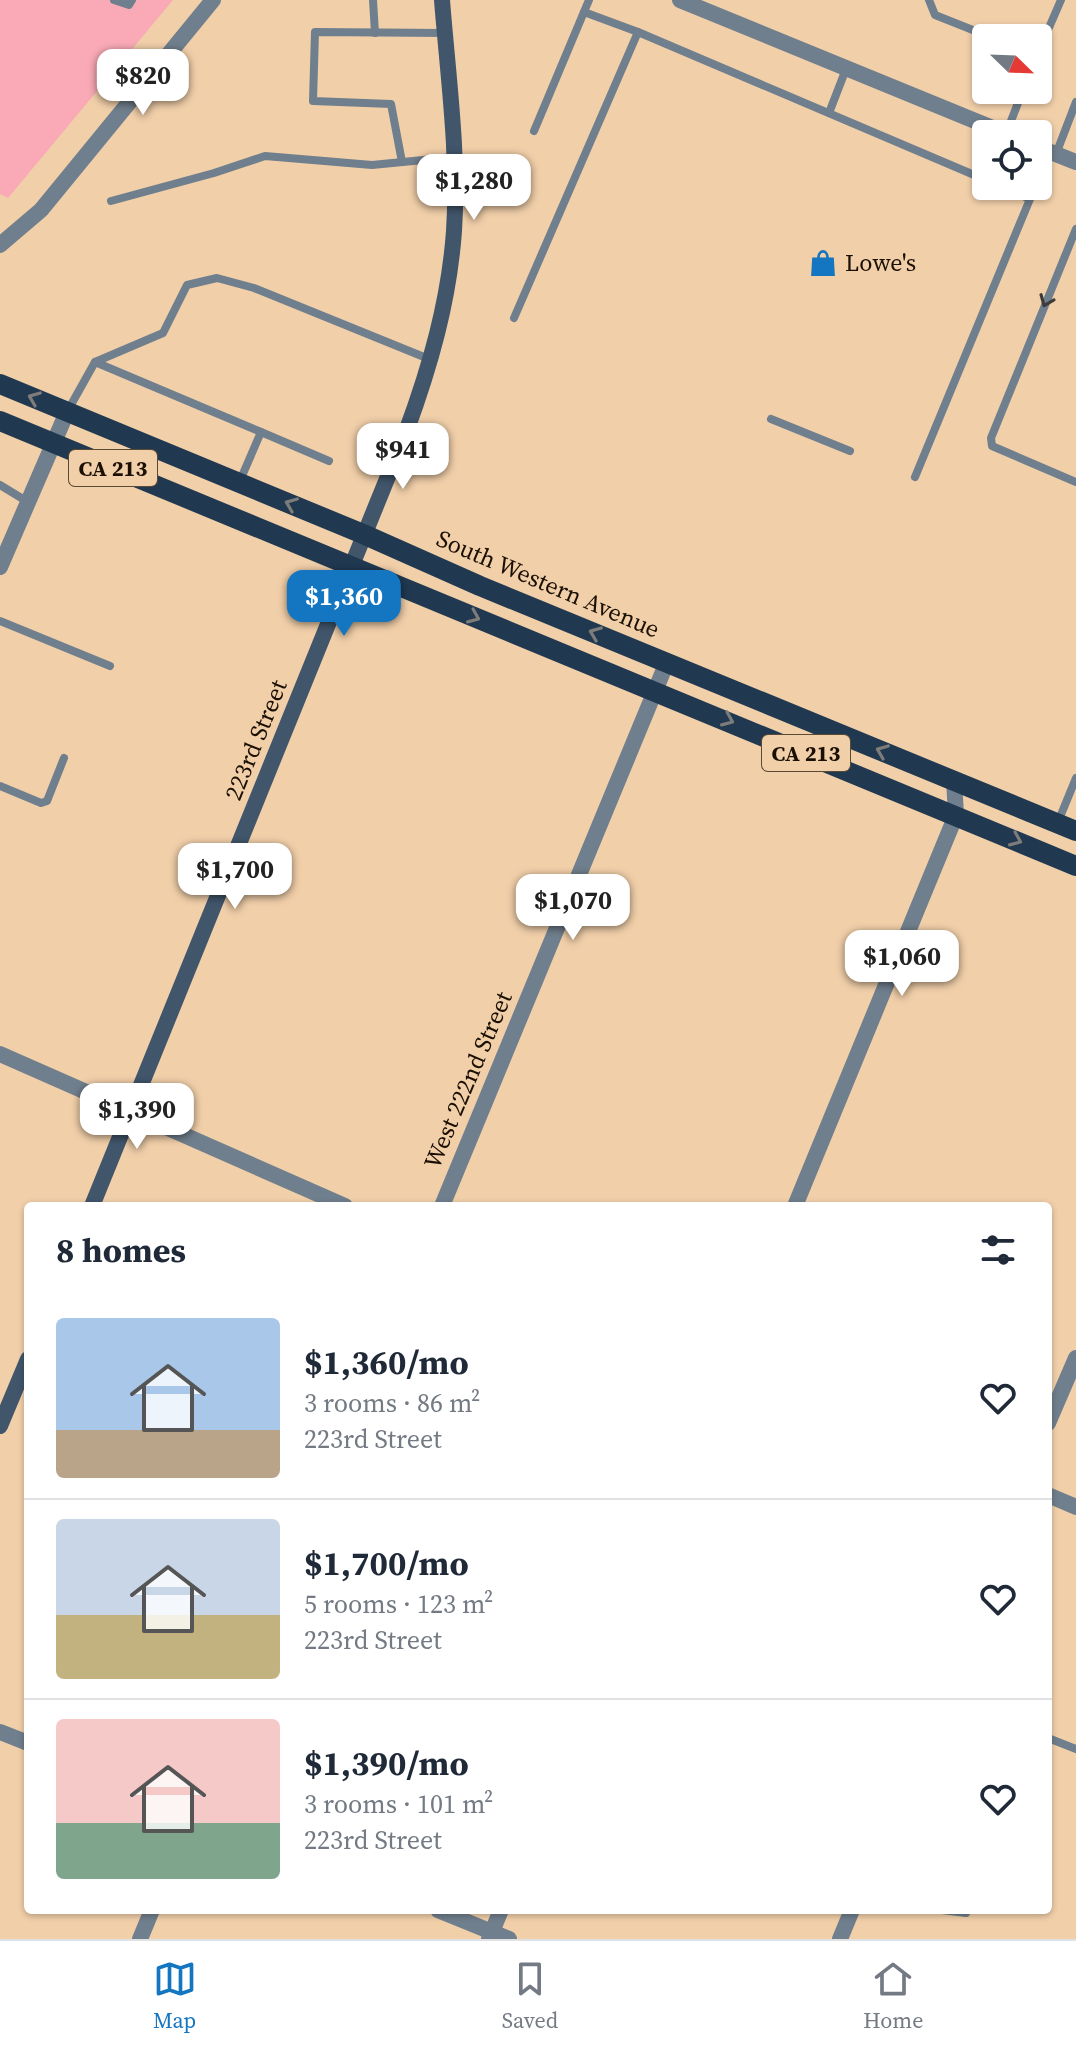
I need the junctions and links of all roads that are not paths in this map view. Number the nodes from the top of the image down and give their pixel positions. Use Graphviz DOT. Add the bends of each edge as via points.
graph roads {
  1 [pos="114,0"];
  2 [pos="132,0"];
  3 [pos="213,0"];
  4 [pos="373,0"];
  5 [pos="442,0"];
  6 [pos="589,0"];
  7 [pos="680,0"];
  8 [pos="929,0"];
  9 [pos="1061,0"];
  10 [pos="584,12"];
  11 [pos="1051,24"];
  12 [pos="972,30"];
  13 [pos="638,32"];
  14 [pos="375,33"];
  15 [pos="445,33"];
  16 [pos="847,68"];
  17 [pos="1076,102"];
  18 [pos="829,113"];
  19 [pos="973,120"];
  20 [pos="534,131"];
  21 [pos="1052,138"];
  22 [pos="1052,154"];
  23 [pos="454,157"];
  24 [pos="402,162"];
  25 [pos="1076,162"];
  26 [pos="972,174"];
  27 [pos="1030,200"];
  28 [pos="111,201"];
  29 [pos="1076,229"];
  30 [pos="0,245"];
  31 [pos="514,318"];
  32 [pos="430,359"];
  33 [pos="95,362"];
  34 [pos="0,384"];
  35 [pos="67,412"];
  36 [pos="771,419"];
  37 [pos="0,421"];
  38 [pos="261,432"];
  39 [pos="53,443"];
  40 [pos="850,451"];
  41 [pos="329,461"];
  42 [pos="915,477"];
  43 [pos="1076,482"];
  44 [pos="239,483"];
  45 [pos="0,485"];
  46 [pos="28,502"];
  47 [pos="363,534"];
  48 [pos="350,566"];
  49 [pos="0,567"];
  50 [pos="0,621"];
  51 [pos="667,662"];
  52 [pos="110,666"];
  53 [pos="655,690"];
  54 [pos="64,758"];
  55 [pos="1076,778"];
  56 [pos="954,780"];
  57 [pos="0,786"];
  58 [pos="956,815"];
  59 [pos="1066,827"];
  60 [pos="1076,866"];
  61 [pos="0,1054"];
  62 [pos="131,1112"];
  63 [pos="94,1202"];
  64 [pos="336,1202"];
  65 [pos="444,1202"];
  66 [pos="797,1202"];
  67 [pos="1076,1358"];
  68 [pos="24,1369"];
  69 [pos="1052,1414"];
  70 [pos="0,1426"];
  71 [pos="1052,1497"];
  72 [pos="1076,1507"];
  73 [pos="0,1732"];
  74 [pos="1052,1740"];
  75 [pos="24,1741"];
  76 [pos="1076,1749"];
  77 [pos="150,1914"];
  78 [pos="446,1914"];
  79 [pos="499,1914"];
  80 [pos="850,1914"];
  81 [pos="490,1935"];
  82 [pos="140,1939"];
  83 [pos="509,1939"];
  84 [pos="840,1939"];
  1 -- 2 [label="lane" via="129,5"];
  3 -- 30 [label="street" via="41,210"];
  4 -- 14 [label="lane"];
  5 -- 15 [label="main road, 223rd Street"];
  6 -- 10 [label="lane"];
  7 -- 16 [label="street"];
  8 -- 12 [label="lane" via="935,15"];
  9 -- 11 [label="lane"];
  10 -- 13 [label="lane"];
  10 -- 20 [label="lane"];
  13 -- 18 [label="lane"];
  13 -- 31 [label="lane"];
  14 -- 15 [label="lane"];
  14 -- 24 [label="lane" via="315,32 313,101 391,104"];
  15 -- 23 [label="main road, 223rd Street"];
  16 -- 18 [label="lane"];
  16 -- 19 [label="street"];
  17 -- 21 [label="lane"];
  18 -- 26 [label="lane"];
  22 -- 25 [label="street"];
  23 -- 24 [label="lane"];
  23 -- 32 [label="main road, 223rd Street" via="451,259"];
  24 -- 28 [label="lane" via="372,165 265,156"];
  27 -- 42 [label="lane"];
  29 -- 43 [label="lane, one-way" via="991,438 992,446"];
  32 -- 33 [label="lane" via="217,278 187,285 163,333"];
  32 -- 47 [label="main road, 223rd Street"];
  33 -- 35 [label="lane"];
  33 -- 38 [label="lane"];
  35 -- 34 [label="main road, South Western Avenue / CA 213, one-way"];
  35 -- 39 [label="street"];
  35 -- 44 [label="main road, South Western Avenue / CA 213"];
  36 -- 40 [label="lane"];
  37 -- 39 [label="main road, CA 213"];
  38 -- 41 [label="lane"];
  38 -- 44 [label="lane"];
  39 -- 46 [label="street"];
  39 -- 48 [label="main road, CA 213"];
  47 -- 44 [label="main road, South Western Avenue / CA 213, one-way"];
  45 -- 46 [label="lane"];
  46 -- 49 [label="street"];
  47 -- 48 [label="main road, 223rd Street"];
  51 -- 47 [label="main road, South Western Avenue / CA 213, one-way"];
  48 -- 53 [label="main road, CA 213, one-way"];
  48 -- 62 [label="main road, 223rd Street"];
  50 -- 52 [label="lane"];
  51 -- 53 [label="street, West 222nd Street"];
  56 -- 51 [label="main road, South Western Avenue / CA 213, one-way"];
  53 -- 58 [label="main road, CA 213, one-way"];
  53 -- 65 [label="street, West 222nd Street"];
  54 -- 57 [label="lane" via="47,801"];
  55 -- 59 [label="lane"];
  56 -- 58 [label="street"];
  56 -- 59 [label="main road, South Western Avenue / CA 213"];
  58 -- 60 [label="main road, CA 213, one-way"];
  58 -- 66 [label="street"];
  61 -- 62 [label="street"];
  62 -- 63 [label="main road, 223rd Street"];
  62 -- 64 [label="street"];
  67 -- 69 [label="street"];
  68 -- 70 [label="main road"];
  71 -- 72 [label="street"];
  73 -- 75 [label="street"];
  74 -- 76 [label="lane"];
  77 -- 82 [label="street"];
  78 -- 81 [label="street"];
  79 -- 81 [label="street"];
  80 -- 84 [label="street"];
  81 -- 83 [label="street"];
}
